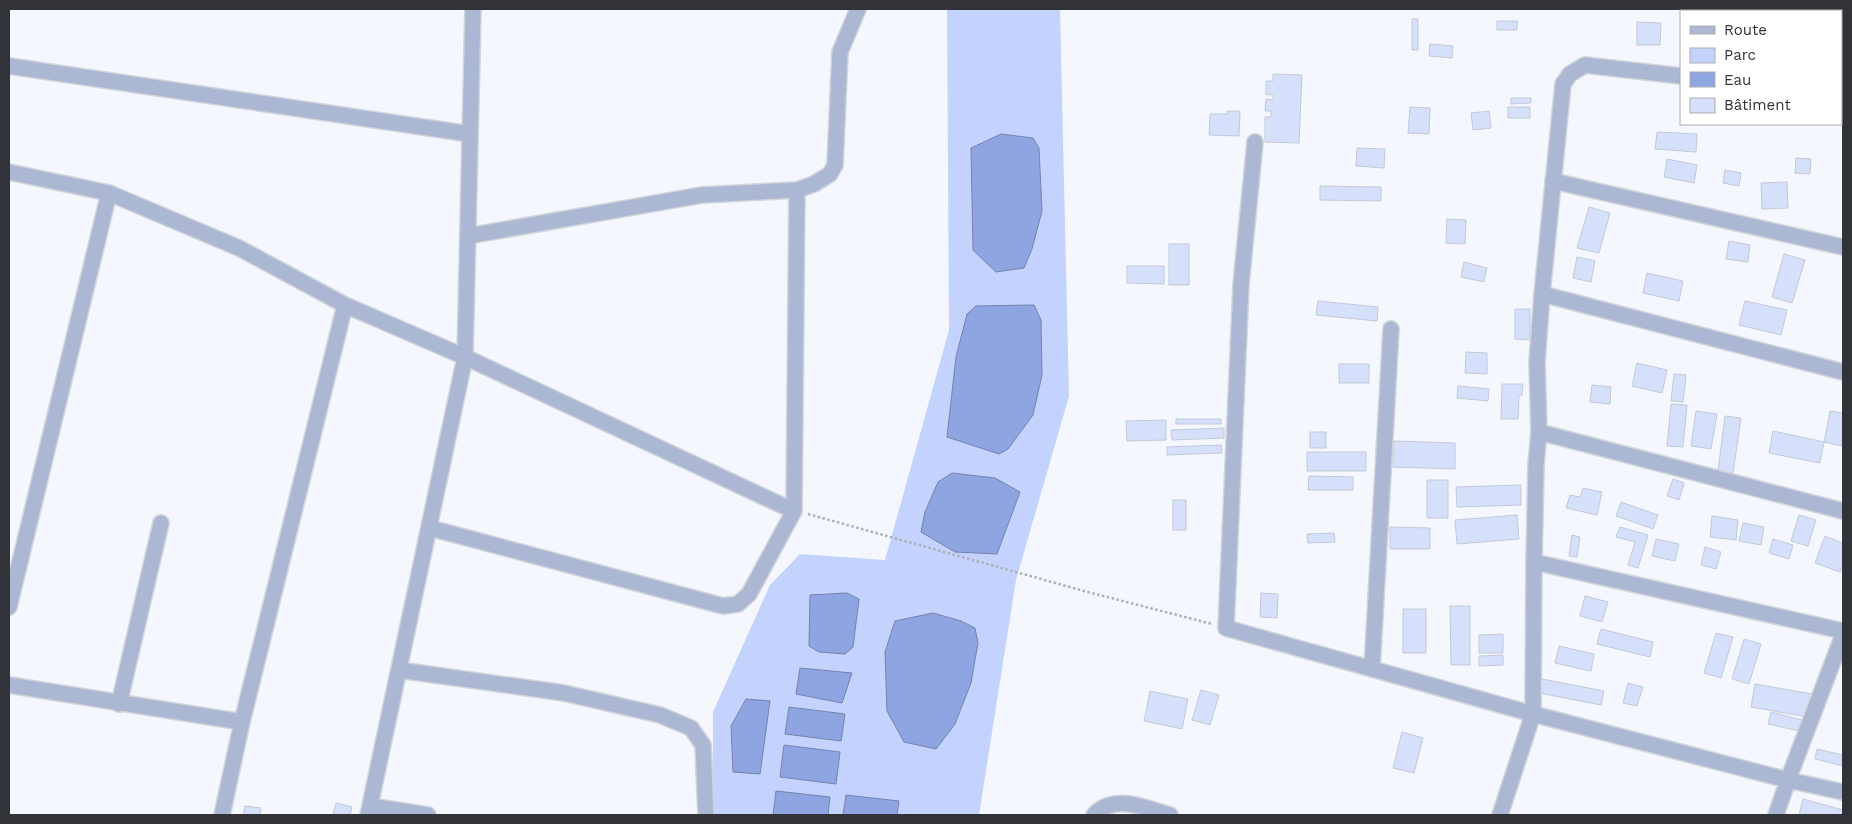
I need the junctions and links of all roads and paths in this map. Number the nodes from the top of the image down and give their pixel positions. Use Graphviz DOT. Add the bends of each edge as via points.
graph roads {
  1 [pos="473,9"];
  2 [pos="858,9"];
  3 [pos="9,66"];
  4 [pos="1680,76"];
  5 [pos="470,134"];
  6 [pos="1255,142"];
  7 [pos="9,172"];
  8 [pos="1553,180"];
  9 [pos="797,190"];
  10 [pos="110,193"];
  11 [pos="468,236"];
  12 [pos="1843,247"];
  13 [pos="1542,294"];
  14 [pos="345,305"];
  15 [pos="1391,329"];
  16 [pos="465,357"];
  17 [pos="1843,372"];
  18 [pos="1539,432"];
  19 [pos="794,510"];
  20 [pos="1843,511"];
  21 [pos="161,523"];
  22 [pos="430,528"];
  23 [pos="1534,562"];
  24 [pos="9,607"];
  25 [pos="1226,628"];
  26 [pos="1843,631"];
  27 [pos="1843,635"];
  28 [pos="1372,669"];
  29 [pos="399,670"];
  30 [pos="9,685"];
  31 [pos="119,704"];
  32 [pos="1533,714"];
  33 [pos="242,722"];
  34 [pos="1788,780"];
  35 [pos="1843,792"];
  36 [pos="369,811"];
  37 [pos="222,815"];
  38 [pos="428,815"];
  39 [pos="706,815"];
  40 [pos="1094,815"];
  41 [pos="1170,815"];
  42 [pos="1500,815"];
  43 [pos="1776,815"];
  1 -- 5 [label="street"];
  2 -- 9 [label="street" via="840,52 835,165 830,174"];
  3 -- 5 [label="street"];
  4 -- 8 [label="street" via="1585,65 1570,74 1563,84"];
  5 -- 11 [label="street"];
  6 -- 25 [label="street" via="1241,285"];
  7 -- 10 [label="street"];
  8 -- 12 [label="street"];
  8 -- 13 [label="street"];
  9 -- 11 [label="street" via="702,195"];
  9 -- 19 [label="street"];
  10 -- 14 [label="street" via="239,248"];
  10 -- 24 [label="street"];
  11 -- 16 [label="street"];
  13 -- 17 [label="street"];
  13 -- 18 [label="street" via="1537,362"];
  14 -- 16 [label="street"];
  14 -- 33 [label="street"];
  15 -- 28 [label="street"];
  16 -- 19 [label="street"];
  16 -- 22 [label="street"];
  18 -- 20 [label="street"];
  18 -- 23 [label="street"];
  19 -- 22 [label="street" via="749,594 738,604 722,606"];
  19 -- 25 [label="path"];
  21 -- 31 [label="street"];
  22 -- 29 [label="street"];
  23 -- 26 [label="street"];
  23 -- 32 [label="street"];
  25 -- 28 [label="street"];
  27 -- 34 [label="street"];
  28 -- 32 [label="street"];
  29 -- 36 [label="street"];
  29 -- 39 [label="street" via="564,693 660,716 691,728 703,745"];
  30 -- 31 [label="street"];
  31 -- 33 [label="street"];
  32 -- 34 [label="street"];
  32 -- 42 [label="street"];
  33 -- 37 [label="street"];
  34 -- 35 [label="street"];
  34 -- 43 [label="street"];
  36 -- 38 [label="street"];
  40 -- 41 [label="street" via="1109,804 1126,803"];
}
